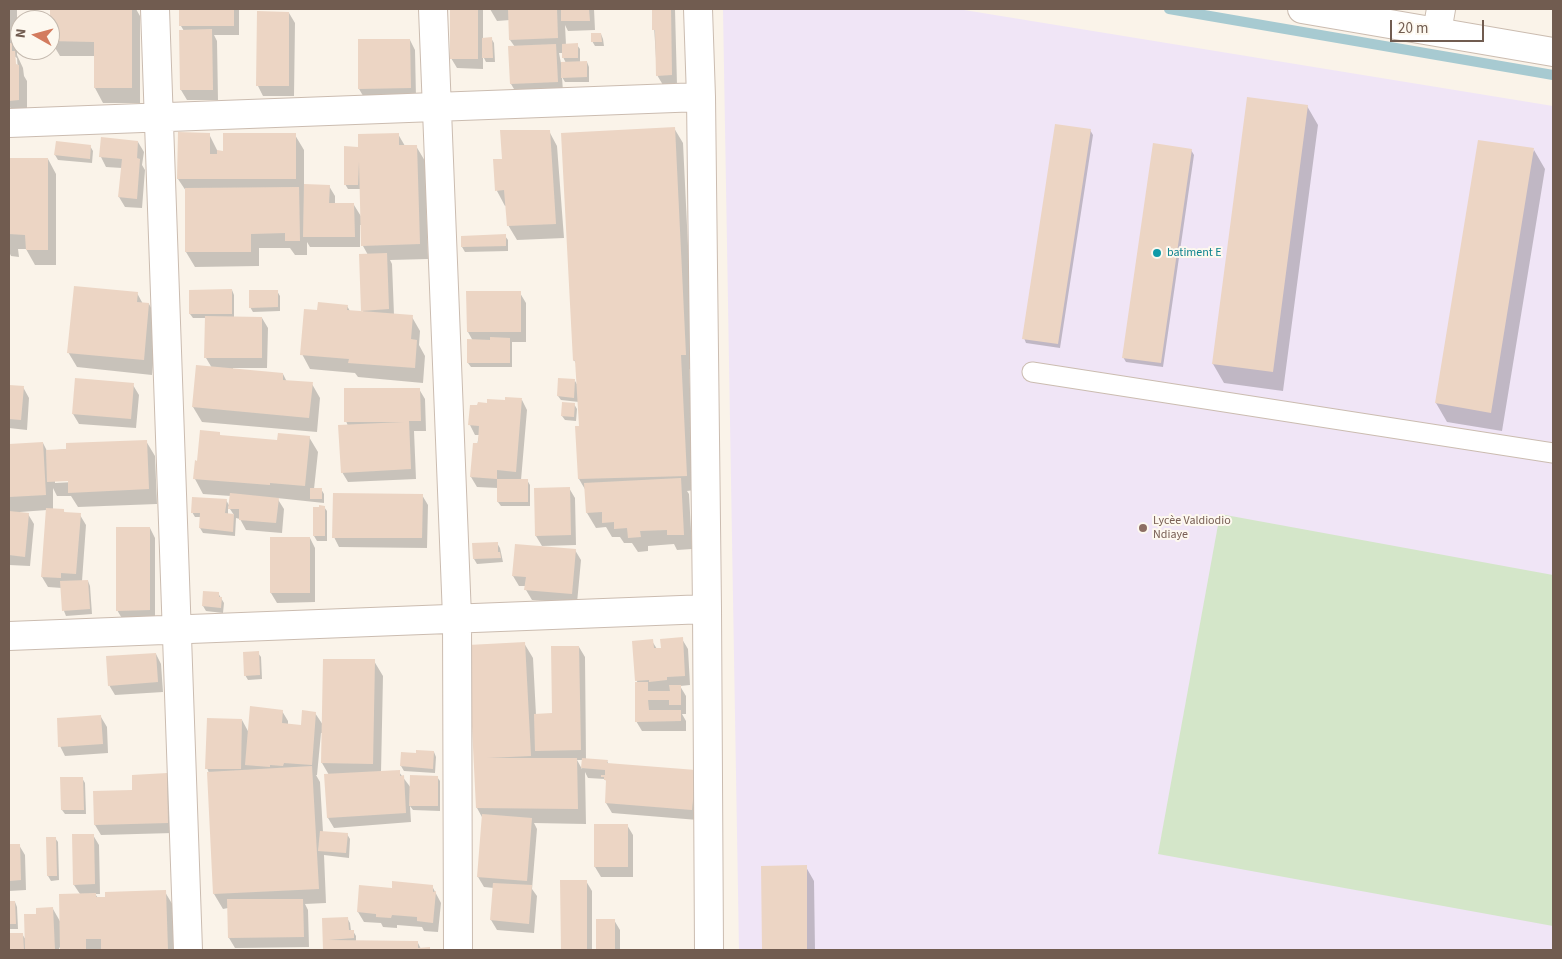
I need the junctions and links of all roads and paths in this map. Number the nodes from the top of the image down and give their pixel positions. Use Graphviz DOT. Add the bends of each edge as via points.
graph roads {
  1 [pos="155,9"];
  2 [pos="433,9"];
  3 [pos="698,9"];
  4 [pos="1302,9"];
  5 [pos="1439,20"];
  6 [pos="1553,52"];
  7 [pos="701,97"];
  8 [pos="437,106"];
  9 [pos="159,118"];
  10 [pos="9,123"];
  11 [pos="1032,372"];
  12 [pos="1553,453"];
  13 [pos="707,609"];
  14 [pos="457,617"];
  15 [pos="177,629"];
  16 [pos="9,636"];
  17 [pos="188,950"];
  18 [pos="458,950"];
  19 [pos="708,950"];
  1 -- 9 [label="street"];
  2 -- 8 [label="street"];
  3 -- 7 [label="street"];
  4 -- 5 [label="street"];
  5 -- 6 [label="street"];
  7 -- 8 [label="street"];
  7 -- 13 [label="street"];
  8 -- 9 [label="street"];
  8 -- 14 [label="street"];
  9 -- 10 [label="street"];
  9 -- 15 [label="street"];
  11 -- 12 [label="lane"];
  13 -- 14 [label="street"];
  13 -- 19 [label="street"];
  14 -- 15 [label="street"];
  14 -- 18 [label="street"];
  15 -- 16 [label="street"];
  15 -- 17 [label="street"];
}
